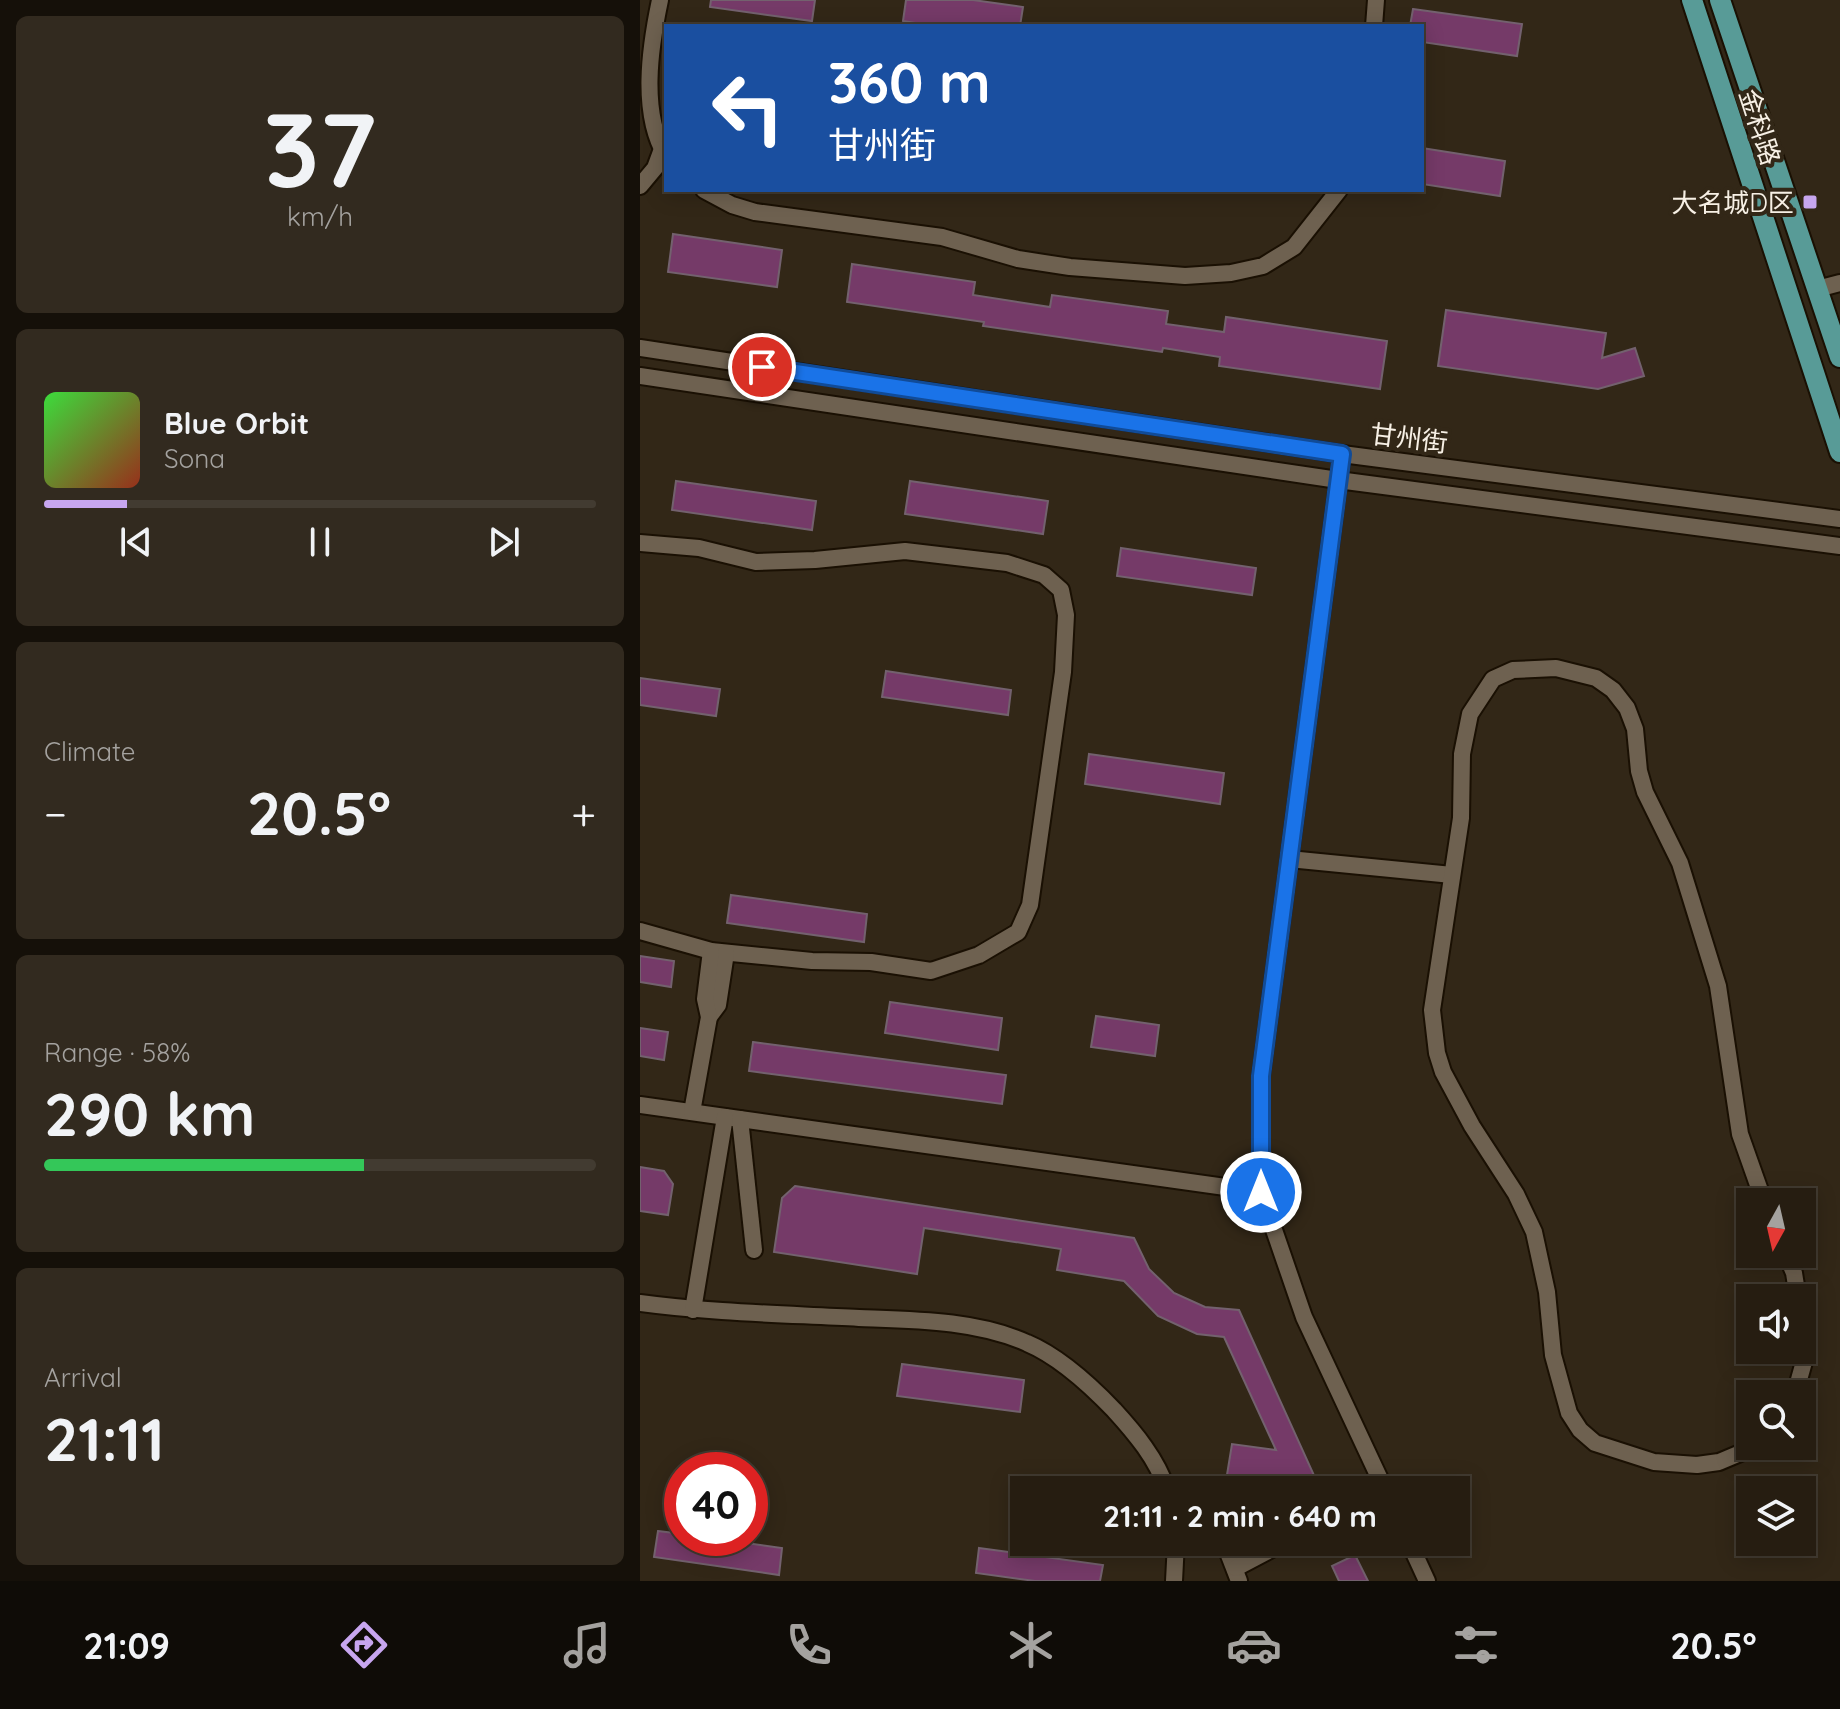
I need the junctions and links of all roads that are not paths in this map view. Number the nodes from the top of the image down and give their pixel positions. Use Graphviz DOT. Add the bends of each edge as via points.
graph roads {
  1 [pos="660,0"];
  2 [pos="1376,0"];
  3 [pos="1692,0"];
  4 [pos="1720,0"];
  5 [pos="1374,24"];
  6 [pos="664,153"];
  7 [pos="664,177"];
  8 [pos="643,183"];
  9 [pos="708,192"];
  10 [pos="1337,192"];
  11 [pos="1840,283"];
  12 [pos="1817,289"];
  13 [pos="640,348"];
  14 [pos="1840,357"];
  15 [pos="640,376"];
  16 [pos="1840,452"];
  17 [pos="1342,454"];
  18 [pos="1338,480"];
  19 [pos="1840,519"];
  20 [pos="640,543"];
  21 [pos="1840,546"];
  22 [pos="1289,859"];
  23 [pos="1452,875"];
  24 [pos="640,931"];
  25 [pos="719,952"];
  26 [pos="640,1105"];
  27 [pos="692,1112"];
  28 [pos="732,1118"];
  29 [pos="1759,1188"];
  30 [pos="1261,1192"];
  31 [pos="754,1250"];
  32 [pos="640,1303"];
  33 [pos="693,1310"];
  34 [pos="1736,1455"];
  35 [pos="1163,1476"];
  36 [pos="1378,1476"];
  37 [pos="1175,1556"];
  38 [pos="1227,1556"];
  39 [pos="1264,1556"];
  40 [pos="1415,1556"];
  41 [pos="1237,1574"];
  42 [pos="1174,1581"];
  43 [pos="1427,1581"];
  1 -- 6 [label="street" via="649,96"];
  2 -- 5 [label="street"];
  3 -- 16 [label="main road, 金科路"];
  4 -- 12 [label="main road, 金科路"];
  6 -- 8 [label="street"];
  7 -- 8 [label="street"];
  9 -- 10 [label="street" via="755,212 942,237 1018,259 1185,276 1263,266 1294,247"];
  11 -- 12 [label="street"];
  12 -- 14 [label="main road, 金科路"];
  13 -- 17 [label="street, 甘州街"];
  15 -- 18 [label="street, 甘州街"];
  17 -- 18 [label="street"];
  17 -- 19 [label="street, 甘州街"];
  18 -- 21 [label="street, 甘州街"];
  18 -- 22 [label="street"];
  20 -- 25 [label="street" via="699,548 756,562 905,551 1007,563 1044,575 1061,590 1066,615 1063,672 1030,905 1018,932 979,955 931,971"];
  22 -- 23 [label="street"];
  22 -- 30 [label="street" via="1261,1076"];
  23 -- 29 [label="street" via="1470,714 1493,679 1513,670 1556,668 1596,678 1613,690 1635,729 1645,792 1680,863 1718,986 1740,1134"];
  23 -- 34 [label="street" via="1432,1010 1437,1053 1472,1126 1534,1232 1553,1355 1569,1413 1595,1443 1654,1462 1697,1465"];
  24 -- 25 [label="street"];
  25 -- 27 [label="street" via="705,999 709,1017"];
  26 -- 27 [label="street"];
  27 -- 28 [label="street"];
  28 -- 30 [label="street"];
  28 -- 31 [label="street"];
  28 -- 33 [label="street"];
  30 -- 36 [label="street" via="1304,1317"];
  32 -- 33 [label="street"];
  33 -- 35 [label="street" via="919,1321 984,1329 1029,1343 1090,1384 1133,1430"];
  37 -- 42 [label="street"];
  38 -- 41 [label="street"];
  39 -- 41 [label="street"];
  40 -- 43 [label="street"];
}
